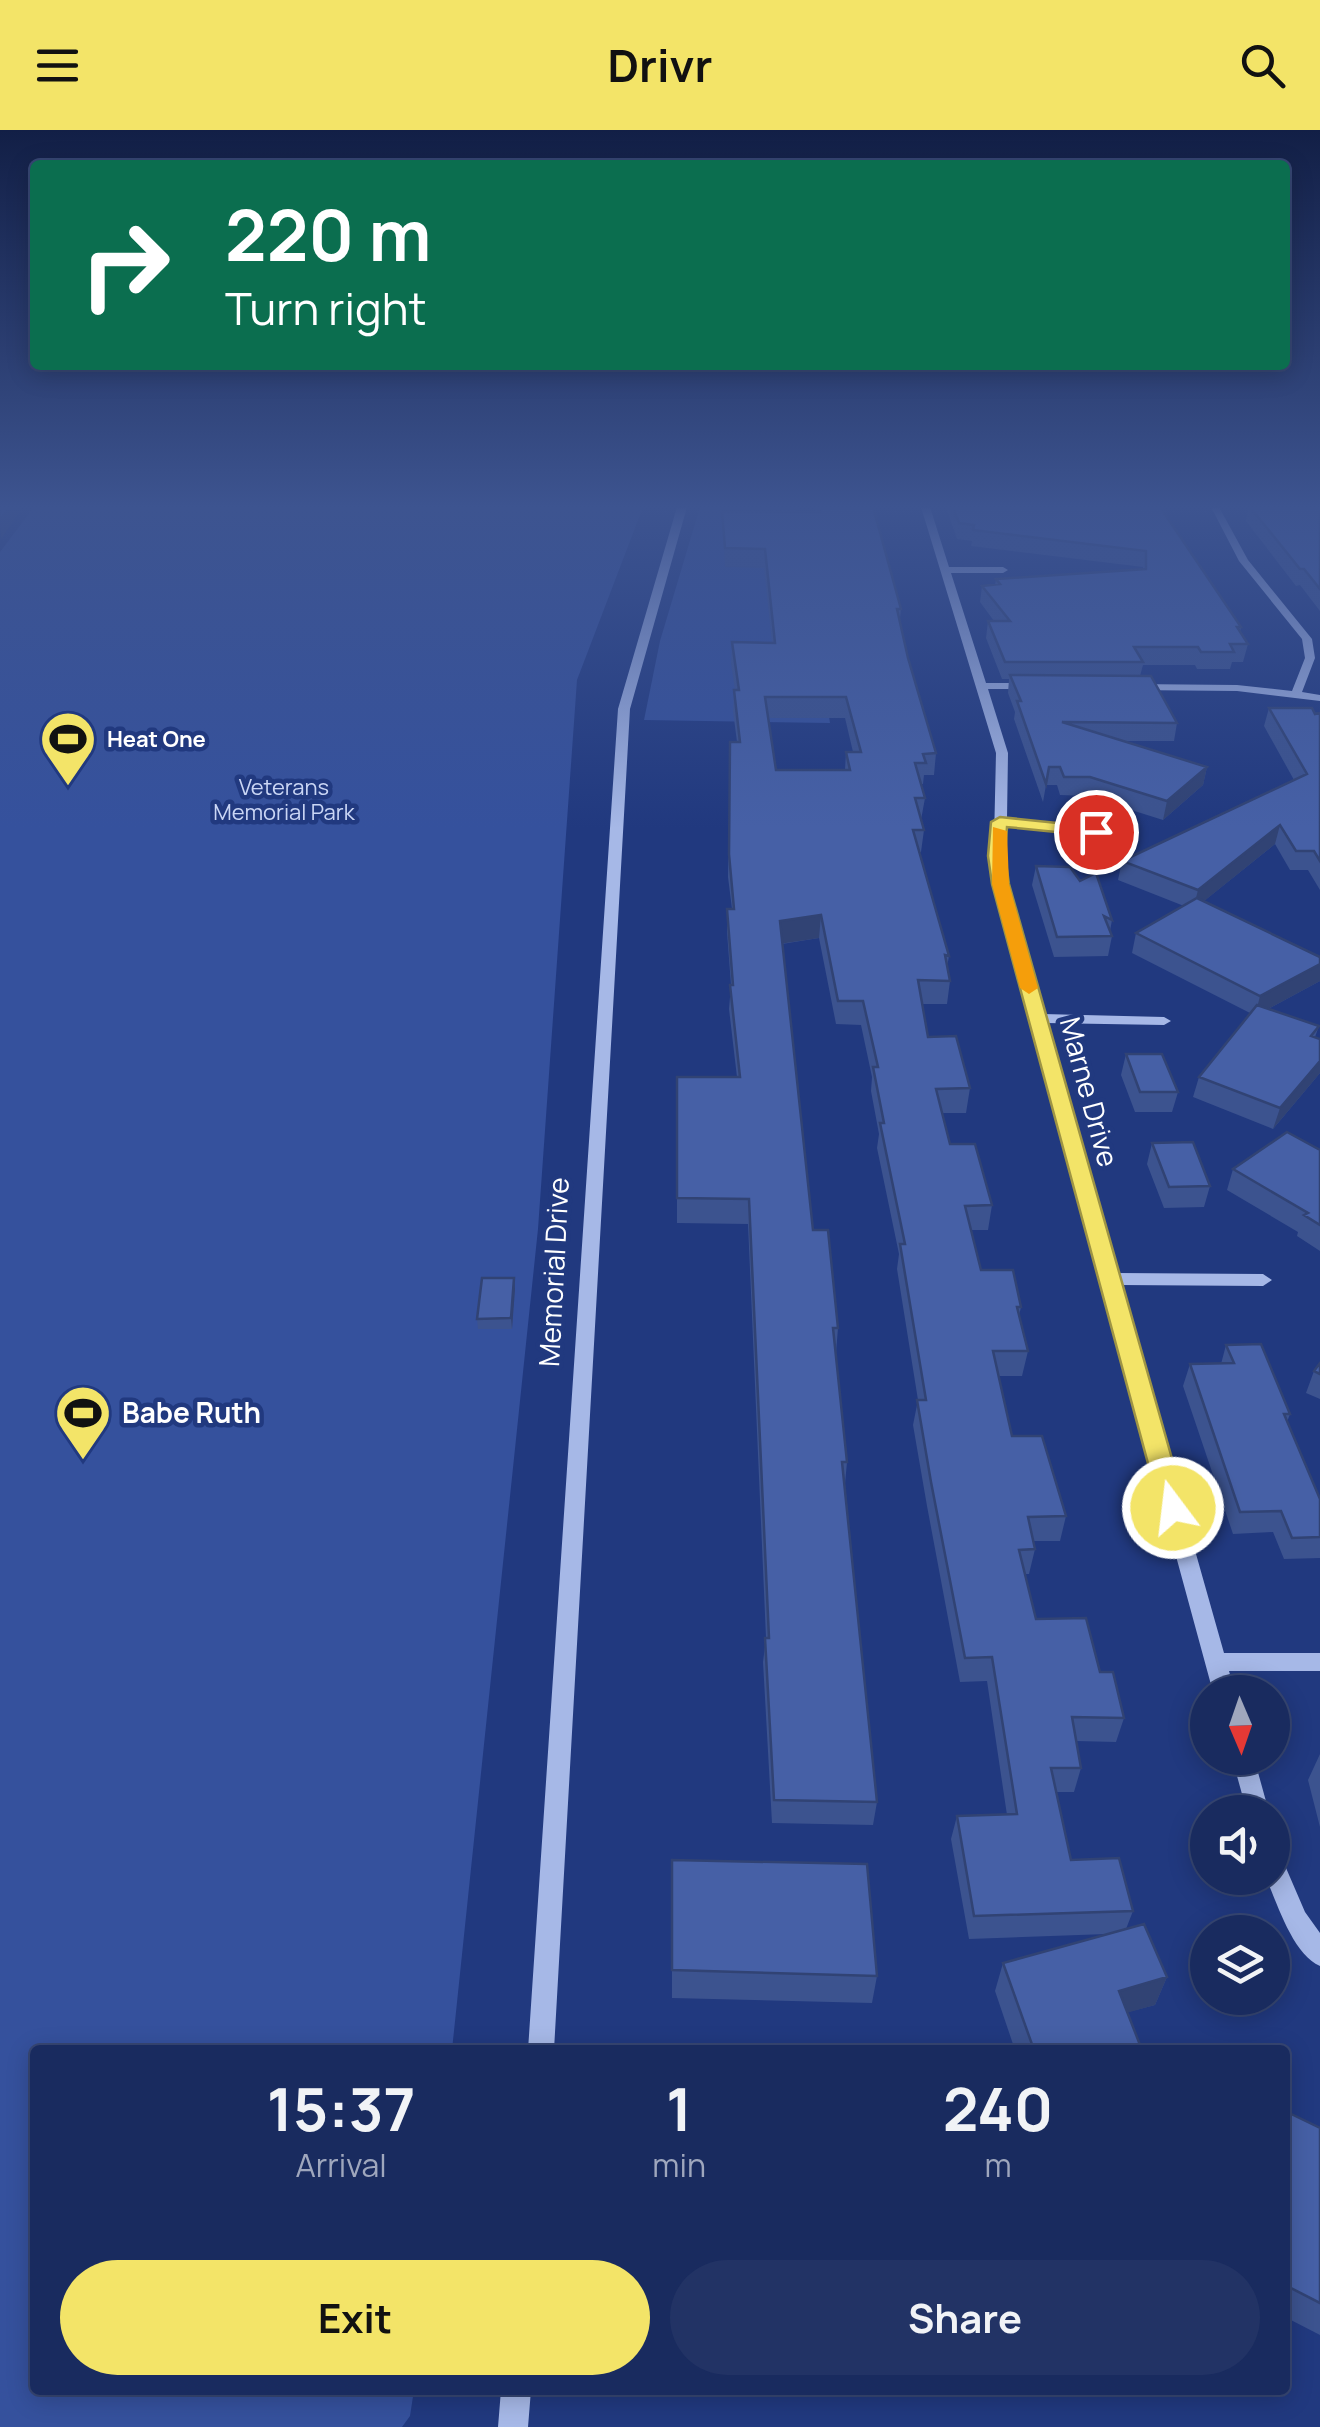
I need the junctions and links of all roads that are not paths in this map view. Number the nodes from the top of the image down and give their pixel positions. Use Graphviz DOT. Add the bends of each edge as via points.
graph roads {
  1 [pos="651,614"];
  2 [pos="958,614"];
  3 [pos="1286,614"];
  4 [pos="982,686"];
  5 [pos="1038,686"];
  6 [pos="1113,686"];
  7 [pos="1296,694"];
  8 [pos="1320,698"];
  9 [pos="1000,822"];
  10 [pos="1096,832"];
  11 [pos="1038,1018"];
  12 [pos="1164,1020"];
  13 [pos="1109,1279"];
  14 [pos="1263,1280"];
  15 [pos="1215,1662"];
  16 [pos="1320,1662"];
  17 [pos="1219,1675"];
  18 [pos="1286,1895"];
  19 [pos="1320,1954"];
  20 [pos="541,2045"];
  21 [pos="516,2395"];
  22 [pos="513,2427"];
  1 -- 20 [label="street, Memorial Drive" via="624,709"];
  2 -- 4 [label="street, Marne Drive"];
  3 -- 7 [label="street" via="1306,639 1310,658"];
  4 -- 5 [label="street"];
  4 -- 9 [label="street, Marne Drive" via="1002,753"];
  6 -- 7 [label="street"];
  7 -- 8 [label="street"];
  9 -- 10 [label="street"];
  9 -- 11 [label="street, Marne Drive" via="1000,884"];
  11 -- 12 [label="street"];
  11 -- 13 [label="street, Marne Drive"];
  13 -- 14 [label="street"];
  13 -- 15 [label="street, Marne Drive"];
  15 -- 16 [label="street"];
  15 -- 17 [label="street, Marne Drive"];
  18 -- 19 [label="street"];
  21 -- 22 [label="street"];
}
